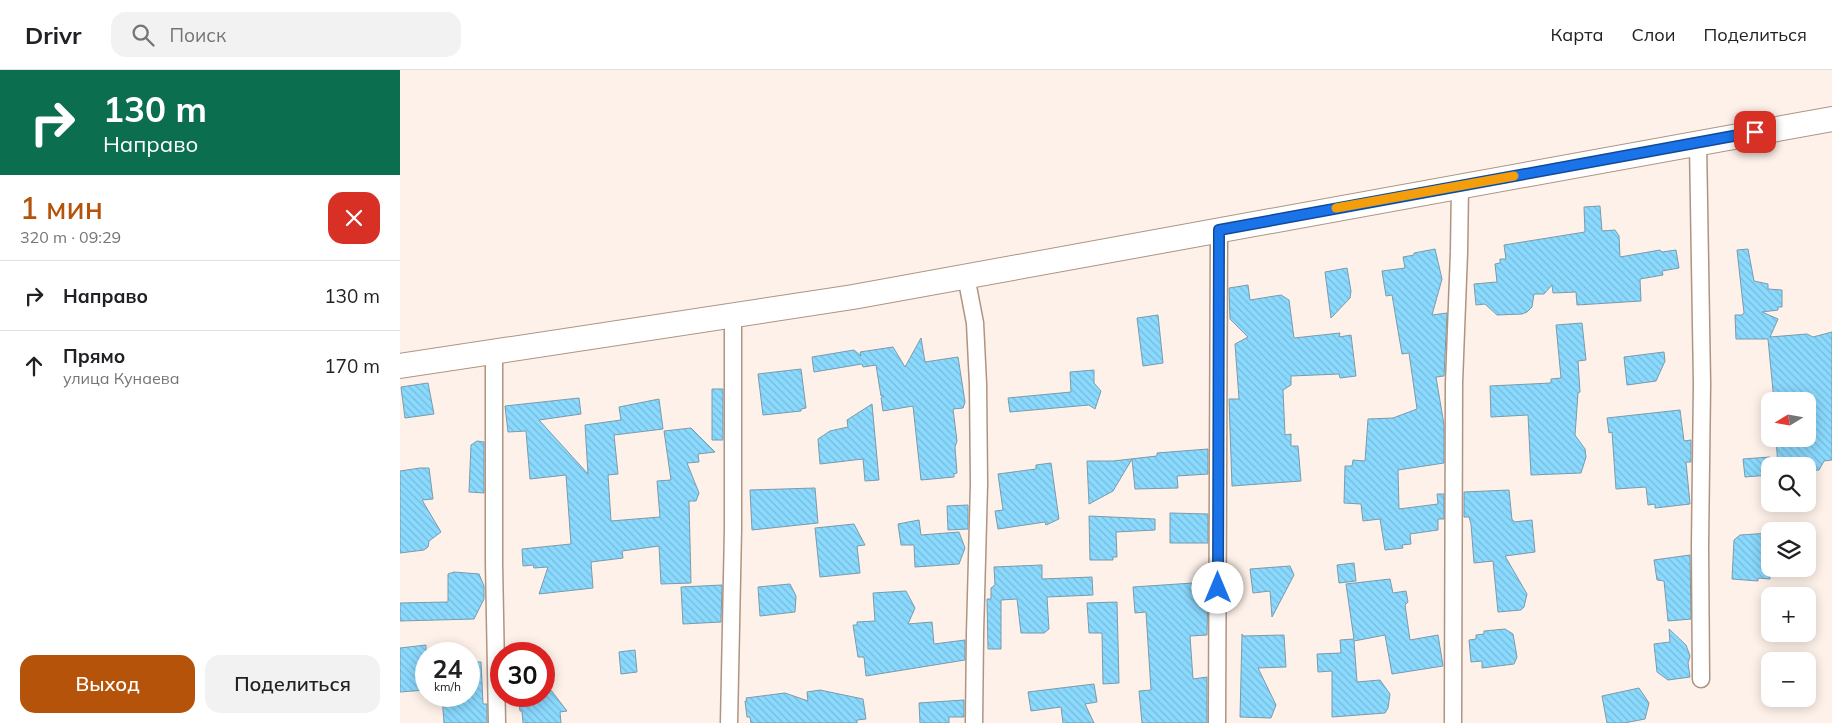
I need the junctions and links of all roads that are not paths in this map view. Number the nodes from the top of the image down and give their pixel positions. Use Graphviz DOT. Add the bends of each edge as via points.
graph roads {
  1 [pos="1832,119"];
  2 [pos="1698,142"];
  3 [pos="1460,186"];
  4 [pos="1219,230"];
  5 [pos="966,276"];
  6 [pos="733,317"];
  7 [pos="494,352"];
  8 [pos="400,366"];
  9 [pos="1701,679"];
  10 [pos="497,723"];
  11 [pos="729,723"];
  12 [pos="974,723"];
  13 [pos="1217,723"];
  14 [pos="1453,723"];
  1 -- 2 [label="main road"];
  2 -- 3 [label="main road"];
  2 -- 9 [label="street" via="1702,384"];
  3 -- 4 [label="main road"];
  3 -- 14 [label="street" via="1454,383"];
  4 -- 5 [label="main road"];
  4 -- 13 [label="street"];
  5 -- 6 [label="main road"];
  5 -- 12 [label="street" via="975,323 978,384"];
  6 -- 7 [label="main road"];
  6 -- 11 [label="street"];
  7 -- 8 [label="main road"];
  7 -- 10 [label="street"];
}
